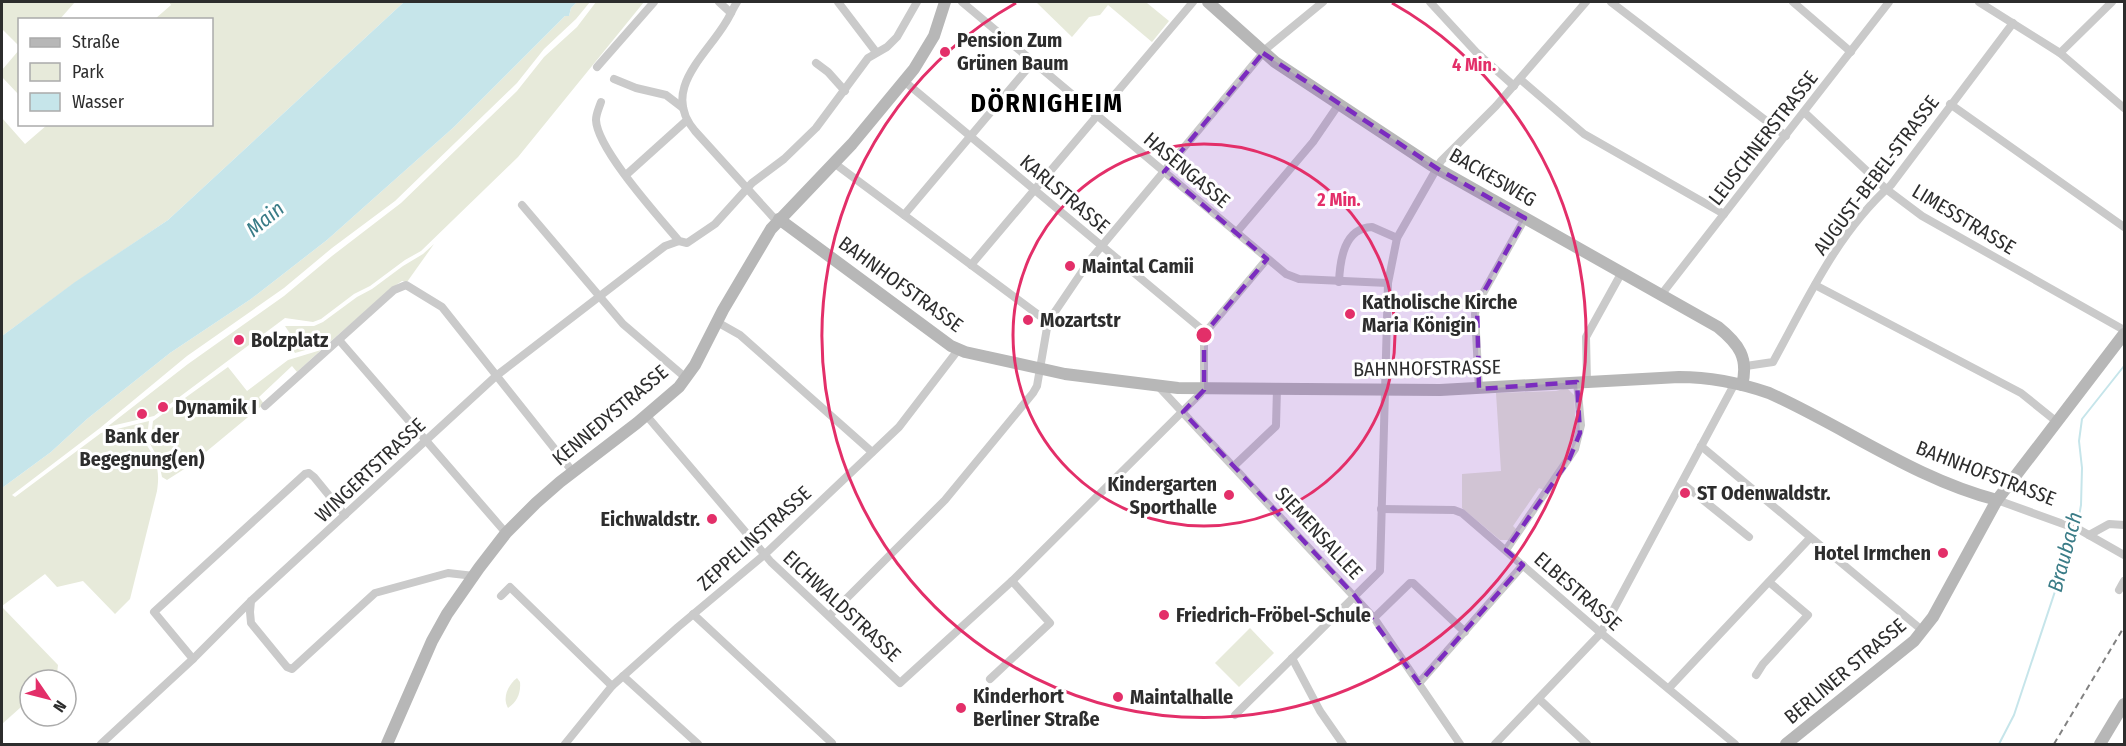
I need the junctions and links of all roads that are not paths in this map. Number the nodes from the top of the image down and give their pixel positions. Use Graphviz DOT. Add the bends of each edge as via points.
graph roads {
  1 [pos="654,2"];
  2 [pos="719,2"];
  3 [pos="737,2"];
  4 [pos="838,2"];
  5 [pos="918,2"];
  6 [pos="945,2"];
  7 [pos="962,2"];
  8 [pos="1193,2"];
  9 [pos="1208,2"];
  10 [pos="1323,2"];
  11 [pos="1430,2"];
  12 [pos="1586,2"];
  13 [pos="1611,2"];
  14 [pos="1793,2"];
  15 [pos="1889,2"];
  16 [pos="1980,2"];
  17 [pos="2112,2"];
  18 [pos="731,13"];
  19 [pos="2013,23"];
  20 [pos="876,52"];
  21 [pos="1851,52"];
  22 [pos="1263,53"];
  23 [pos="2060,53"];
  24 [pos="1034,62"];
  25 [pos="816,63"];
  26 [pos="597,68"];
  27 [pos="614,79"];
  28 [pos="904,81"];
  29 [pos="1517,82"];
  30 [pos="845,91"];
  31 [pos="602,102"];
  32 [pos="1339,104"];
  33 [pos="1950,105"];
  34 [pos="682,108"];
  35 [pos="2124,108"];
  36 [pos="1804,112"];
  37 [pos="1096,116"];
  38 [pos="686,121"];
  39 [pos="971,136"];
  40 [pos="1786,136"];
  41 [pos="834,163"];
  42 [pos="1437,169"];
  43 [pos="1164,172"];
  44 [pos="626,175"];
  45 [pos="747,189"];
  46 [pos="1886,189"];
  47 [pos="1034,190"];
  48 [pos="522,205"];
  49 [pos="1724,214"];
  50 [pos="904,215"];
  51 [pos="1525,218"];
  52 [pos="779,219"];
  53 [pos="2124,227"];
  54 [pos="1236,233"];
  55 [pos="1397,238"];
  56 [pos="679,241"];
  57 [pos="1102,246"];
  58 [pos="1267,259"];
  59 [pos="971,265"];
  60 [pos="1622,272"];
  61 [pos="1339,282"];
  62 [pos="1388,282"];
  63 [pos="1815,285"];
  64 [pos="1661,295"];
  65 [pos="597,296"];
  66 [pos="717,322"];
  67 [pos="1048,322"];
  68 [pos="1205,332"];
  69 [pos="2124,332"];
  70 [pos="339,339"];
  71 [pos="958,350"];
  72 [pos="1746,366"];
  73 [pos="1040,369"];
  74 [pos="496,376"];
  75 [pos="686,378"];
  76 [pos="1582,382"];
  77 [pos="1739,384"];
  78 [pos="1159,387"];
  79 [pos="1204,388"];
  80 [pos="1277,388"];
  81 [pos="1479,389"];
  82 [pos="1384,390"];
  83 [pos="265,406"];
  84 [pos="1183,412"];
  85 [pos="646,415"];
  86 [pos="2057,422"];
  87 [pos="426,441"];
  88 [pos="1701,447"];
  89 [pos="872,452"];
  90 [pos="1234,466"];
  91 [pos="573,472"];
  92 [pos="1682,483"];
  93 [pos="1997,500"];
  94 [pos="1381,509"];
  95 [pos="345,515"];
  96 [pos="2124,525"];
  97 [pos="506,533"];
  98 [pos="2089,535"];
  99 [pos="1749,537"];
  100 [pos="1810,538"];
  101 [pos="1506,550"];
  102 [pos="764,555"];
  103 [pos="2124,555"];
  104 [pos="1523,565"];
  105 [pos="474,576"];
  106 [pos="1012,581"];
  107 [pos="2124,581"];
  108 [pos="1769,582"];
  109 [pos="2119,590"];
  110 [pos="501,596"];
  111 [pos="1355,596"];
  112 [pos="251,601"];
  113 [pos="693,614"];
  114 [pos="829,616"];
  115 [pos="1374,618"];
  116 [pos="1923,631"];
  117 [pos="1465,632"];
  118 [pos="1601,633"];
  119 [pos="193,658"];
  120 [pos="1292,658"];
  121 [pos="1755,675"];
  122 [pos="623,676"];
  123 [pos="990,679"];
  124 [pos="1419,683"];
  125 [pos="612,686"];
  126 [pos="1669,688"];
  127 [pos="1539,699"];
  128 [pos="2124,704"];
  129 [pos="1235,715"];
  130 [pos="101,744"];
  131 [pos="387,744"];
  132 [pos="565,744"];
  133 [pos="698,744"];
  134 [pos="832,744"];
  135 [pos="1343,744"];
  136 [pos="1460,744"];
  137 [pos="1495,744"];
  138 [pos="1587,744"];
  139 [pos="1735,744"];
  140 [pos="1786,744"];
  141 [pos="2100,744"];
  1 -- 26 [label="street"];
  2 -- 18 [label="street"];
  3 -- 18 [label="street"];
  4 -- 20 [label="street"];
  5 -- 20 [label="street, WINGERTSTRASSE" via="897,37"];
  6 -- 28 [label="street, KENNEDYSTRASSE" via="931,43"];
  7 -- 24 [label="street, HASENGASSE"];
  8 -- 37 [label="street"];
  9 -- 22 [label="street, BACKESWEG"];
  10 -- 22 [label="street"];
  11 -- 29 [label="street" via="1476,52"];
  12 -- 29 [label="street"];
  13 -- 40 [label="street"];
  14 -- 21 [label="street"];
  15 -- 21 [label="street, LEUSCHNERSTRASSE"];
  16 -- 19 [label="street"];
  17 -- 23 [label="street"];
  18 -- 34 [label="street" via="692,69"];
  19 -- 23 [label="street"];
  19 -- 33 [label="street, AUGUST-BEBEL-STRASSE"];
  20 -- 30 [label="street, WINGERTSTRASSE"];
  21 -- 36 [label="street, LEUSCHNERSTRASSE"];
  22 -- 32 [label="street, BACKESWEG"];
  22 -- 43 [label="street"];
  23 -- 35 [label="street"];
  24 -- 37 [label="street, HASENGASSE"];
  24 -- 39 [label="street"];
  25 -- 30 [label="street"];
  27 -- 34 [label="street" via="666,95"];
  28 -- 39 [label="street, KARLSTRASSE"];
  28 -- 41 [label="street, KENNEDYSTRASSE"];
  29 -- 42 [label="street"];
  29 -- 49 [label="street" via="1584,134"];
  30 -- 45 [label="street, WINGERTSTRASSE" via="800,145"];
  31 -- 44 [label="street" via="596,120 598,127 606,147"];
  32 -- 42 [label="street, BACKESWEG"];
  32 -- 54 [label="street" via="1313,142"];
  33 -- 46 [label="street, AUGUST-BEBEL-STRASSE"];
  33 -- 53 [label="street"];
  34 -- 38 [label="street"];
  36 -- 40 [label="street, LEUSCHNERSTRASSE"];
  36 -- 46 [label="street, LIMESSTRASSE"];
  37 -- 43 [label="street, HASENGASSE"];
  37 -- 47 [label="street"];
  38 -- 44 [label="street"];
  38 -- 45 [label="street"];
  39 -- 47 [label="street, KARLSTRASSE"];
  39 -- 50 [label="street"];
  40 -- 49 [label="street, LEUSCHNERSTRASSE"];
  41 -- 50 [label="street"];
  41 -- 52 [label="street, KENNEDYSTRASSE"];
  42 -- 51 [label="street, BACKESWEG"];
  42 -- 55 [label="street"];
  43 -- 54 [label="street, HASENGASSE"];
  43 -- 57 [label="street"];
  44 -- 56 [label="street"];
  45 -- 52 [label="street"];
  45 -- 56 [label="street, WINGERTSTRASSE" via="715,224 687,243"];
  46 -- 63 [label="street, AUGUST-BEBEL-STRASSE" via="1846,236"];
  46 -- 69 [label="street, LIMESSTRASSE" via="1922,216"];
  47 -- 57 [label="street, KARLSTRASSE"];
  47 -- 59 [label="street"];
  48 -- 65 [label="street"];
  49 -- 64 [label="street, LEUSCHNERSTRASSE"];
  50 -- 59 [label="street"];
  51 -- 60 [label="street, BACKESWEG"];
  51 -- 81 [label="street" via="1477,304"];
  52 -- 66 [label="street, KENNEDYSTRASSE"];
  52 -- 71 [label="street, BAHNHOFSTRASSE"];
  54 -- 58 [label="street, HASENGASSE"];
  55 -- 61 [label="street" via="1372,227 1358,232 1342,252"];
  55 -- 62 [label="street"];
  56 -- 65 [label="street, WINGERTSTRASSE" via="664,246"];
  57 -- 67 [label="street"];
  57 -- 68 [label="street, KARLSTRASSE"];
  58 -- 61 [label="street, HASENGASSE" via="1293,278"];
  58 -- 68 [label="street"];
  59 -- 67 [label="street"];
  60 -- 64 [label="street, BACKESWEG"];
  60 -- 76 [label="street" via="1586,337"];
  61 -- 62 [label="street, HASENGASSE"];
  62 -- 82 [label="street"];
  63 -- 72 [label="street, AUGUST-BEBEL-STRASSE" via="1773,362"];
  63 -- 86 [label="street" via="2021,393"];
  64 -- 72 [label="street, BACKESWEG" via="1725,333"];
  65 -- 74 [label="street, WINGERTSTRASSE"];
  65 -- 75 [label="street" via="625,327"];
  66 -- 75 [label="street, KENNEDYSTRASSE"];
  66 -- 89 [label="street" via="740,335"];
  67 -- 73 [label="street"];
  68 -- 79 [label="street"];
  69 -- 86 [label="street, BERLINER STRASSE"];
  70 -- 74 [label="street" via="394,290 408,286 442,307"];
  70 -- 83 [label="street"];
  70 -- 87 [label="street"];
  71 -- 73 [label="street, BAHNHOFSTRASSE"];
  71 -- 89 [label="street, ZEPPELINSTRASSE" via="899,427"];
  72 -- 77 [label="street"];
  73 -- 78 [label="street, BAHNHOFSTRASSE"];
  73 -- 114 [label="street" via="1034,393 945,500"];
  74 -- 87 [label="street, WINGERTSTRASSE"];
  74 -- 91 [label="street"];
  75 -- 85 [label="street, KENNEDYSTRASSE"];
  76 -- 77 [label="street, BAHNHOFSTRASSE" via="1695,377"];
  76 -- 81 [label="street, BAHNHOFSTRASSE"];
  76 -- 101 [label="street" via="1581,425 1575,449"];
  77 -- 88 [label="street"];
  77 -- 93 [label="street, BAHNHOFSTRASSE" via="1781,398 1931,476"];
  78 -- 79 [label="street, BAHNHOFSTRASSE"];
  78 -- 84 [label="street, SIEMENSALLEE"];
  79 -- 80 [label="street, BAHNHOFSTRASSE"];
  79 -- 84 [label="street"];
  80 -- 82 [label="street, BAHNHOFSTRASSE"];
  80 -- 90 [label="street" via="1276,426"];
  81 -- 82 [label="street, BAHNHOFSTRASSE"];
  82 -- 94 [label="street"];
  84 -- 90 [label="street, SIEMENSALLEE"];
  84 -- 106 [label="street"];
  85 -- 91 [label="street, KENNEDYSTRASSE"];
  85 -- 102 [label="street, EICHWALDSTRASSE"];
  86 -- 93 [label="street, BERLINER STRASSE"];
  87 -- 95 [label="street, WINGERTSTRASSE"];
  87 -- 97 [label="street"];
  88 -- 92 [label="street"];
  88 -- 100 [label="street"];
  89 -- 102 [label="street, ZEPPELINSTRASSE"];
  90 -- 111 [label="street, SIEMENSALLEE"];
  91 -- 97 [label="street, KENNEDYSTRASSE"];
  92 -- 99 [label="street"];
  92 -- 118 [label="street"];
  93 -- 98 [label="street, BAHNHOFSTRASSE"];
  93 -- 116 [label="street, BERLINER STRASSE"];
  94 -- 101 [label="street, ELBESTRASSE" via="1459,511"];
  94 -- 111 [label="street" via="1381,566"];
  95 -- 112 [label="street, WINGERTSTRASSE"];
  95 -- 119 [label="street" via="314,477 305,474 154,612"];
  96 -- 98 [label="street" via="2103,526"];
  97 -- 105 [label="street, KENNEDYSTRASSE"];
  98 -- 103 [label="street, BAHNHOFSTRASSE"];
  100 -- 108 [label="street"];
  100 -- 116 [label="street"];
  101 -- 104 [label="street, ELBESTRASSE"];
  102 -- 113 [label="street, ZEPPELINSTRASSE"];
  102 -- 114 [label="street, EICHWALDSTRASSE"];
  104 -- 117 [label="street"];
  104 -- 118 [label="street, ELBESTRASSE"];
  105 -- 112 [label="street" via="448,573 375,593 292,669 251,623"];
  105 -- 131 [label="street, KENNEDYSTRASSE" via="432,640"];
  106 -- 114 [label="street, EICHWALDSTRASSE" via="900,683"];
  106 -- 123 [label="street" via="1050,623"];
  107 -- 109 [label="street"];
  108 -- 121 [label="street" via="1808,615"];
  108 -- 126 [label="street"];
  110 -- 125 [label="street" via="510,587"];
  111 -- 115 [label="street, SIEMENSALLEE"];
  111 -- 120 [label="street"];
  112 -- 119 [label="street, WINGERTSTRASSE"];
  113 -- 122 [label="street, ZEPPELINSTRASSE"];
  113 -- 134 [label="street"];
  115 -- 117 [label="street" via="1413,583"];
  115 -- 124 [label="street, SIEMENSALLEE"];
  116 -- 140 [label="street, BERLINER STRASSE"];
  117 -- 124 [label="street"];
  118 -- 126 [label="street, ELBESTRASSE"];
  118 -- 127 [label="street"];
  119 -- 130 [label="street, WINGERTSTRASSE"];
  120 -- 129 [label="street"];
  120 -- 135 [label="street"];
  122 -- 125 [label="street, ZEPPELINSTRASSE"];
  122 -- 133 [label="street"];
  124 -- 136 [label="street, SIEMENSALLEE"];
  125 -- 132 [label="street, ZEPPELINSTRASSE"];
  126 -- 139 [label="street, ELBESTRASSE"];
  127 -- 137 [label="street"];
  127 -- 138 [label="street"];
  128 -- 141 [label="street"];
}
